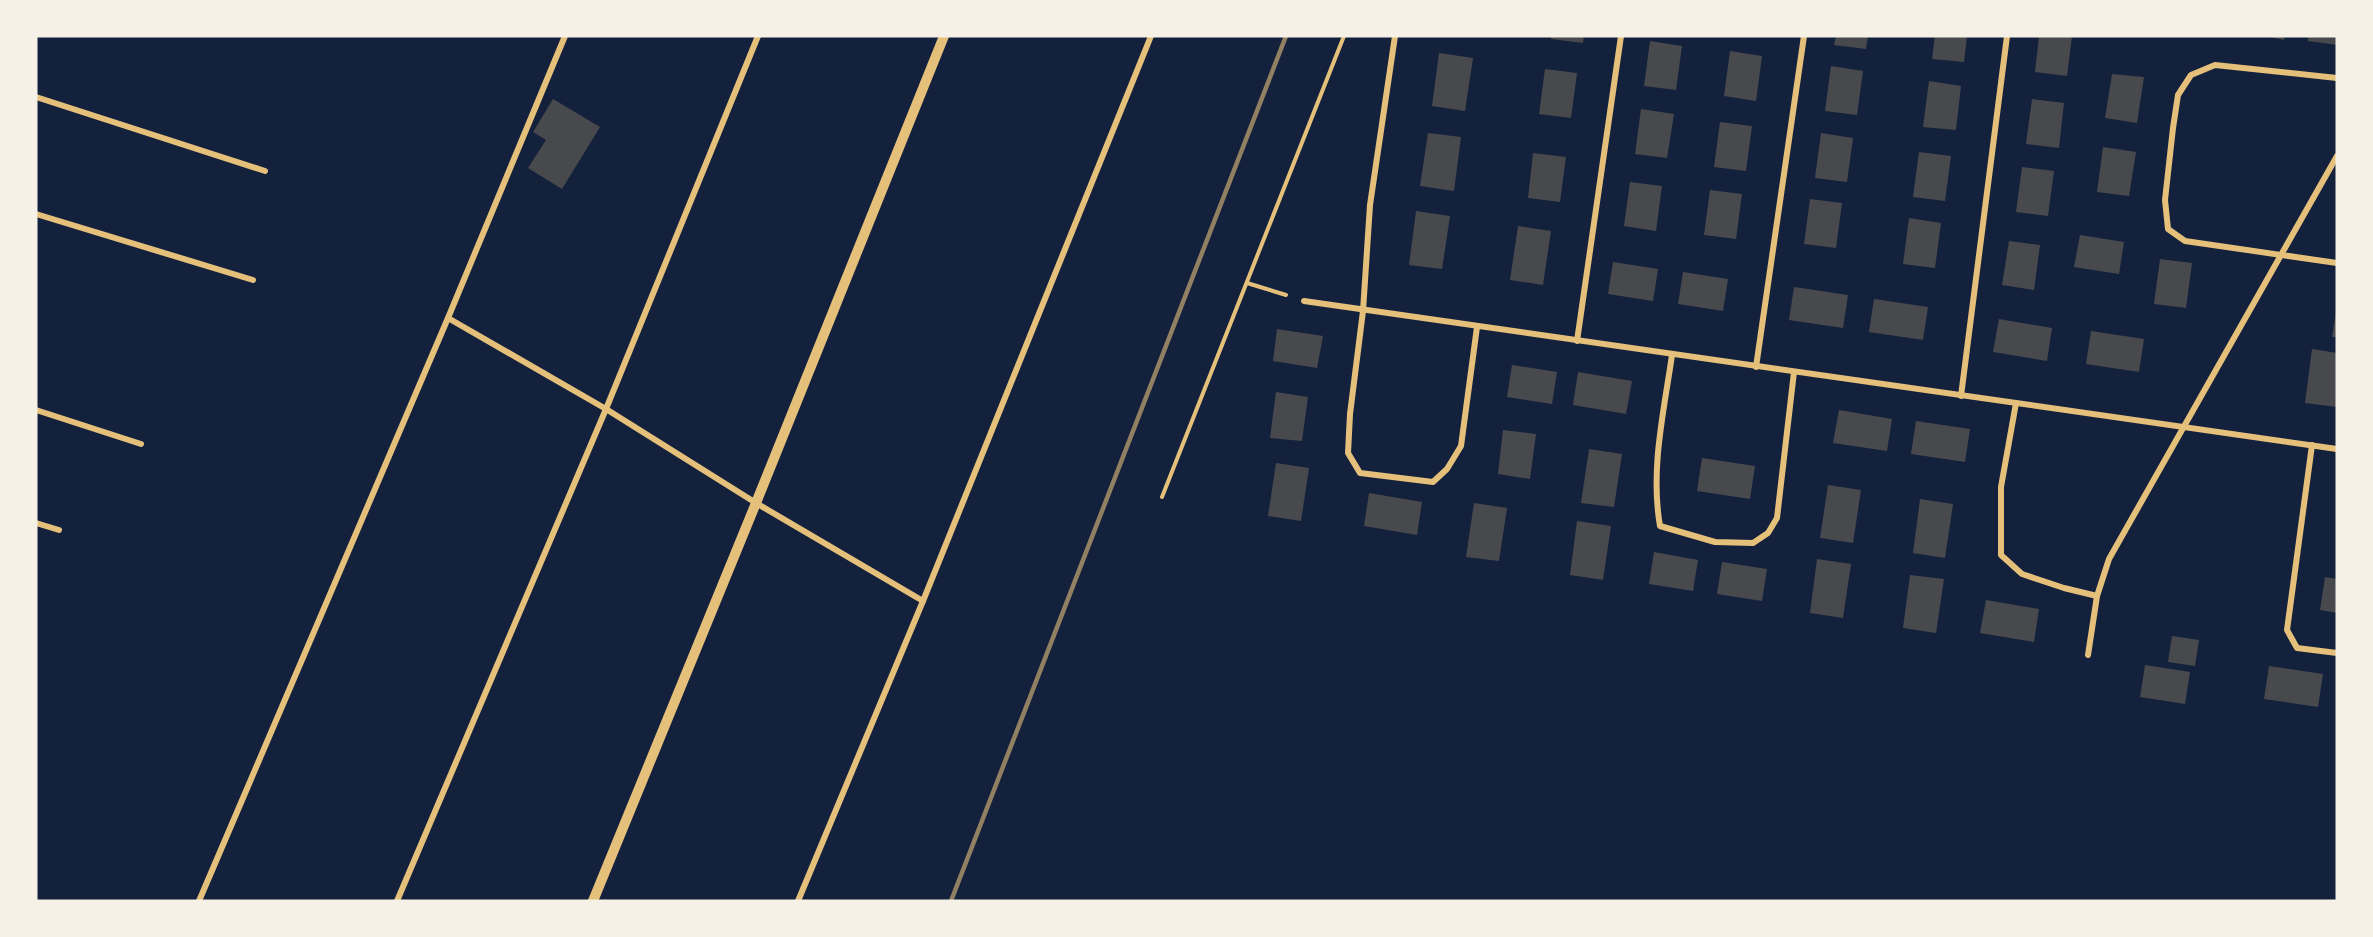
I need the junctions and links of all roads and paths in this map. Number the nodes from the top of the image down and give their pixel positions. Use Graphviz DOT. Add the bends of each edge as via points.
graph roads {
  1 [pos="565,36"];
  2 [pos="758,36"];
  3 [pos="944,36"];
  4 [pos="1151,36"];
  5 [pos="1344,36"];
  6 [pos="1395,36"];
  7 [pos="1621,36"];
  8 [pos="1804,36"];
  9 [pos="2007,36"];
  10 [pos="2337,78"];
  11 [pos="36,97"];
  12 [pos="2337,156"];
  13 [pos="265,171"];
  14 [pos="36,214"];
  15 [pos="2280,255"];
  16 [pos="2337,263"];
  17 [pos="253,280"];
  18 [pos="1247,283"];
  19 [pos="1304,301"];
  20 [pos="1363,311"];
  21 [pos="448,318"];
  22 [pos="1477,327"];
  23 [pos="1577,341"];
  24 [pos="1672,354"];
  25 [pos="1756,367"];
  26 [pos="1794,372"];
  27 [pos="1961,396"];
  28 [pos="2016,403"];
  29 [pos="606,409"];
  30 [pos="36,410"];
  31 [pos="2185,427"];
  32 [pos="141,444"];
  33 [pos="2312,445"];
  34 [pos="2337,449"];
  35 [pos="1162,497"];
  36 [pos="756,503"];
  37 [pos="36,523"];
  38 [pos="59,530"];
  39 [pos="2097,596"];
  40 [pos="923,601"];
  41 [pos="2337,653"];
  42 [pos="2088,655"];
  43 [pos="199,901"];
  44 [pos="397,901"];
  45 [pos="593,901"];
  46 [pos="798,901"];
  1 -- 21 [label="street"];
  2 -- 29 [label="street"];
  3 -- 36 [label="street"];
  4 -- 40 [label="street"];
  5 -- 18 [label="path"];
  6 -- 20 [label="street" via="1370,205"];
  7 -- 23 [label="street"];
  8 -- 25 [label="street"];
  9 -- 27 [label="street"];
  10 -- 15 [label="street" via="2216,65 2191,75 2178,95 2165,200 2168,228 2185,241"];
  11 -- 13 [label="street"];
  12 -- 15 [label="street"];
  14 -- 17 [label="street"];
  15 -- 16 [label="street"];
  15 -- 31 [label="street"];
  18 -- 19 [label="path"];
  18 -- 35 [label="path"];
  19 -- 20 [label="street"];
  20 -- 22 [label="street"];
  20 -- 22 [label="street" via="1347,453 1360,473 1433,482 1447,469 1461,447"];
  21 -- 29 [label="street"];
  21 -- 43 [label="street"];
  22 -- 23 [label="street"];
  23 -- 24 [label="street"];
  24 -- 25 [label="street"];
  24 -- 26 [label="street" via="1656,478 1660,526 1715,542 1753,543 1768,533 1777,518"];
  25 -- 26 [label="street"];
  26 -- 27 [label="street"];
  27 -- 28 [label="street"];
  28 -- 31 [label="street"];
  28 -- 39 [label="street" via="2001,487 2001,555 2022,574"];
  29 -- 36 [label="street"];
  29 -- 44 [label="street"];
  30 -- 32 [label="street"];
  31 -- 33 [label="street"];
  31 -- 39 [label="street" via="2109,559"];
  33 -- 34 [label="street"];
  33 -- 41 [label="street" via="2287,630 2297,648"];
  36 -- 40 [label="street"];
  36 -- 45 [label="street"];
  37 -- 38 [label="street"];
  39 -- 42 [label="street"];
  40 -- 46 [label="street"];
}
